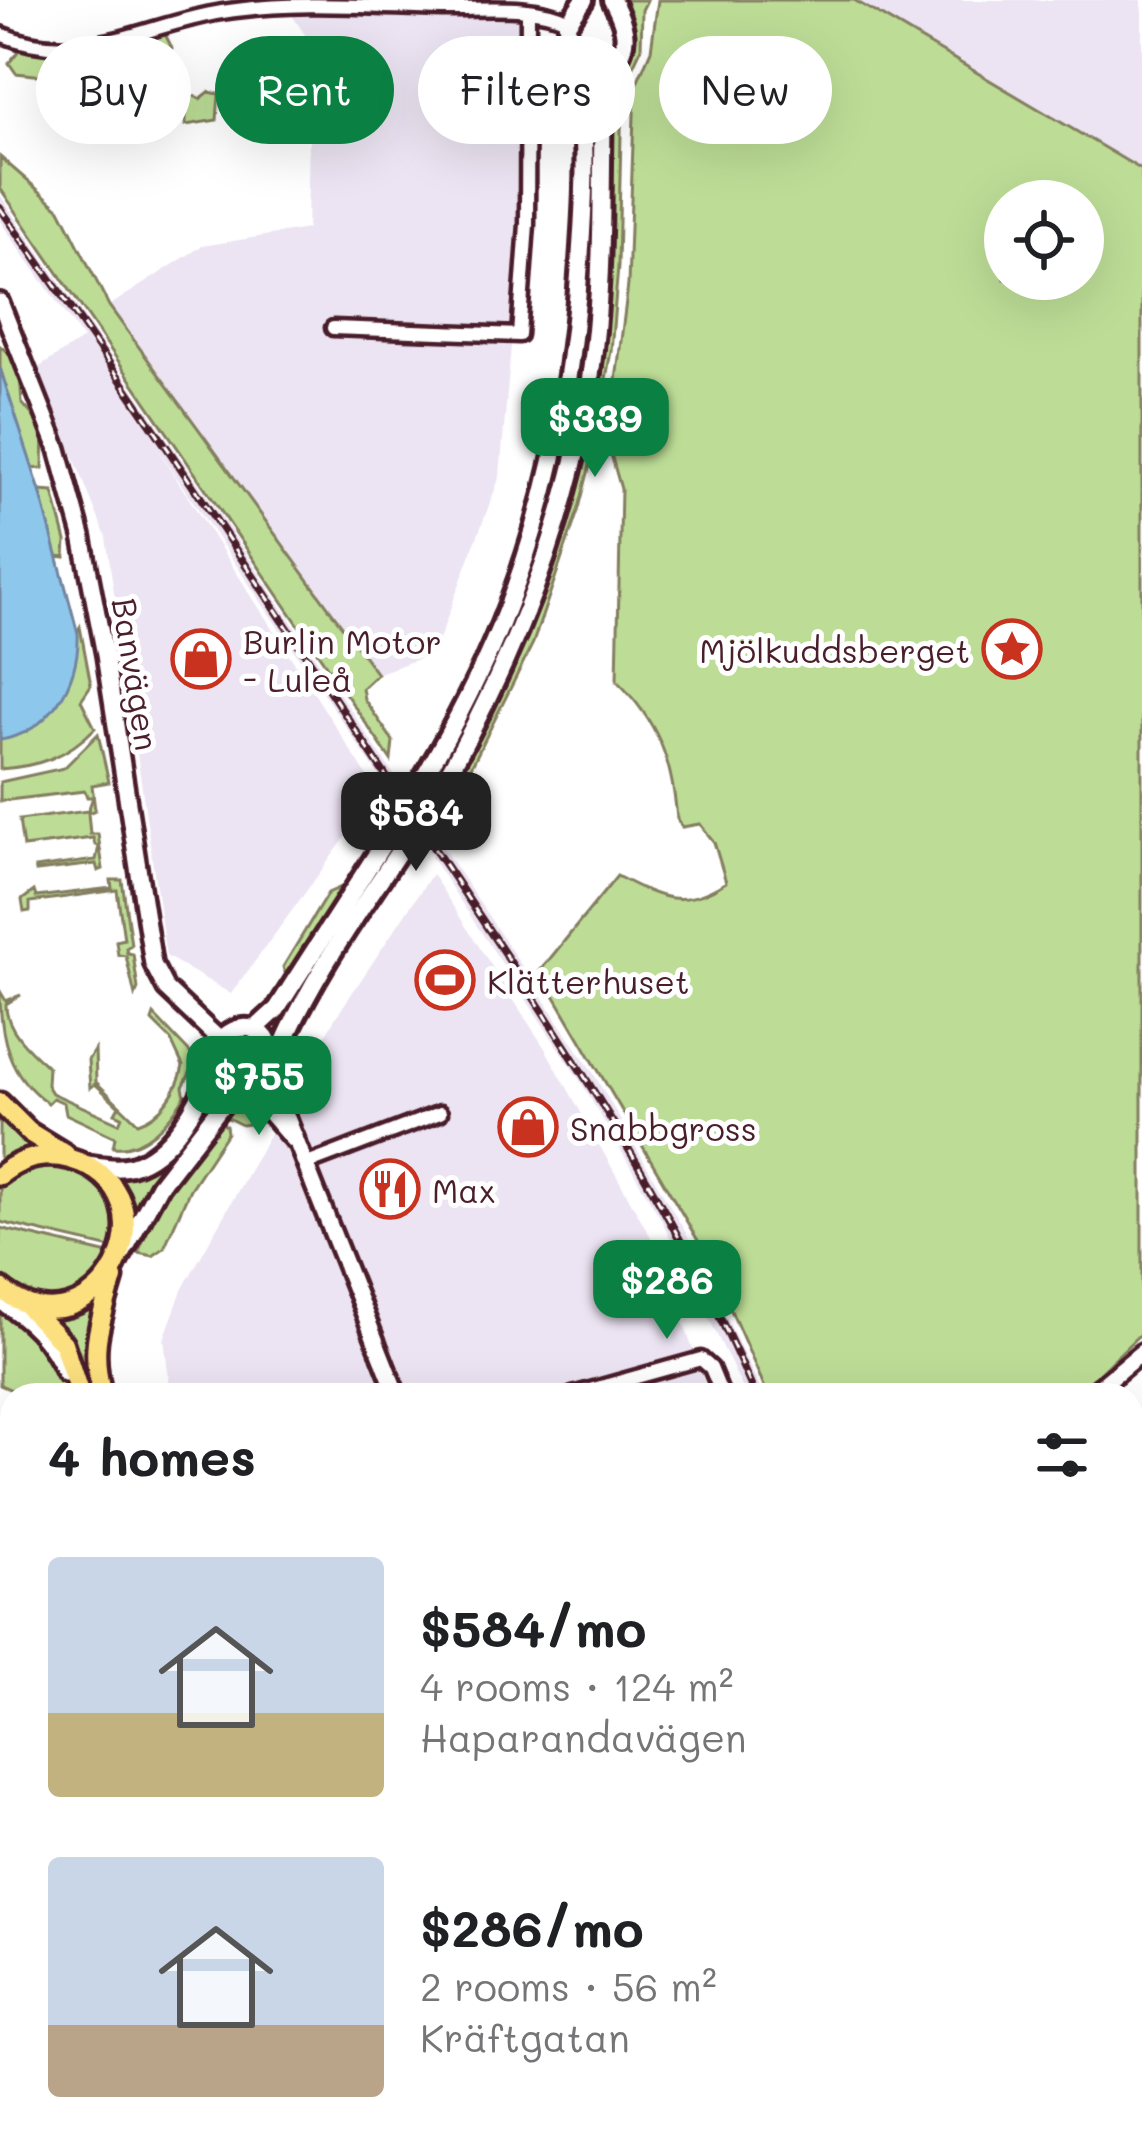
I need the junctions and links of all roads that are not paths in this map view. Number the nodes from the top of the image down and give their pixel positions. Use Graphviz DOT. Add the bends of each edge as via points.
graph roads {
  1 [pos="612,0"];
  2 [pos="528,11"];
  3 [pos="576,11"];
  4 [pos="622,18"];
  5 [pos="0,34"];
  6 [pos="627,36"];
  7 [pos="583,144"];
  8 [pos="602,144"];
  9 [pos="0,302"];
  10 [pos="333,328"];
  11 [pos="254,1030"];
  12 [pos="221,1040"];
  13 [pos="215,1061"];
  14 [pos="275,1064"];
  15 [pos="238,1089"];
  16 [pos="0,1103"];
  17 [pos="440,1113"];
  18 [pos="306,1161"];
  19 [pos="77,1162"];
  20 [pos="0,1175"];
  21 [pos="119,1262"];
  22 [pos="5,1295"];
  23 [pos="1142,1352"];
  24 [pos="74,1383"];
  25 [pos="99,1383"];
  26 [pos="392,1383"];
  27 [pos="615,1383"];
  28 [pos="717,1383"];
  29 [pos="1105,1383"];
  1 -- 4 [label="main road"];
  2 -- 3 [label="street"];
  2 -- 5 [label="street" via="261,7 75,48"];
  2 -- 10 [label="street" via="520,335"];
  3 -- 4 [label="main road" via="600,4"];
  4 -- 6 [label="main road"];
  7 -- 11 [label="main road" via="576,334 560,426 500,628 433,760 277,1009"];
  8 -- 14 [label="main road" via="596,333 544,559 453,765 304,1000"];
  9 -- 12 [label="street, Banvägen" via="52,431 82,536 153,964 166,989"];
  11 -- 12 [label="main road"];
  11 -- 14 [label="main road" via="270,1042"];
  12 -- 13 [label="main road"];
  13 -- 15 [label="main road" via="221,1078"];
  13 -- 19 [label="main road" via="179,1127 152,1156 122,1167"];
  14 -- 15 [label="main road" via="265,1083"];
  14 -- 18 [label="street" via="276,1090"];
  15 -- 18 [label="street" via="277,1120"];
  15 -- 21 [label="main road" via="160,1186"];
  16 -- 19 [label="main road"];
  17 -- 18 [label="street"];
  18 -- 26 [label="street"];
  19 -- 20 [label="main road" via="37,1157"];
  19 -- 21 [label="main road" via="106,1181 121,1205"];
  21 -- 22 [label="main road" via="92,1295 68,1305 34,1306"];
  21 -- 25 [label="main road" via="95,1337"];
  22 -- 24 [label="main road" via="43,1318 64,1343"];
  23 -- 29 [label="street"];
  27 -- 28 [label="street" via="700,1359"];
}
